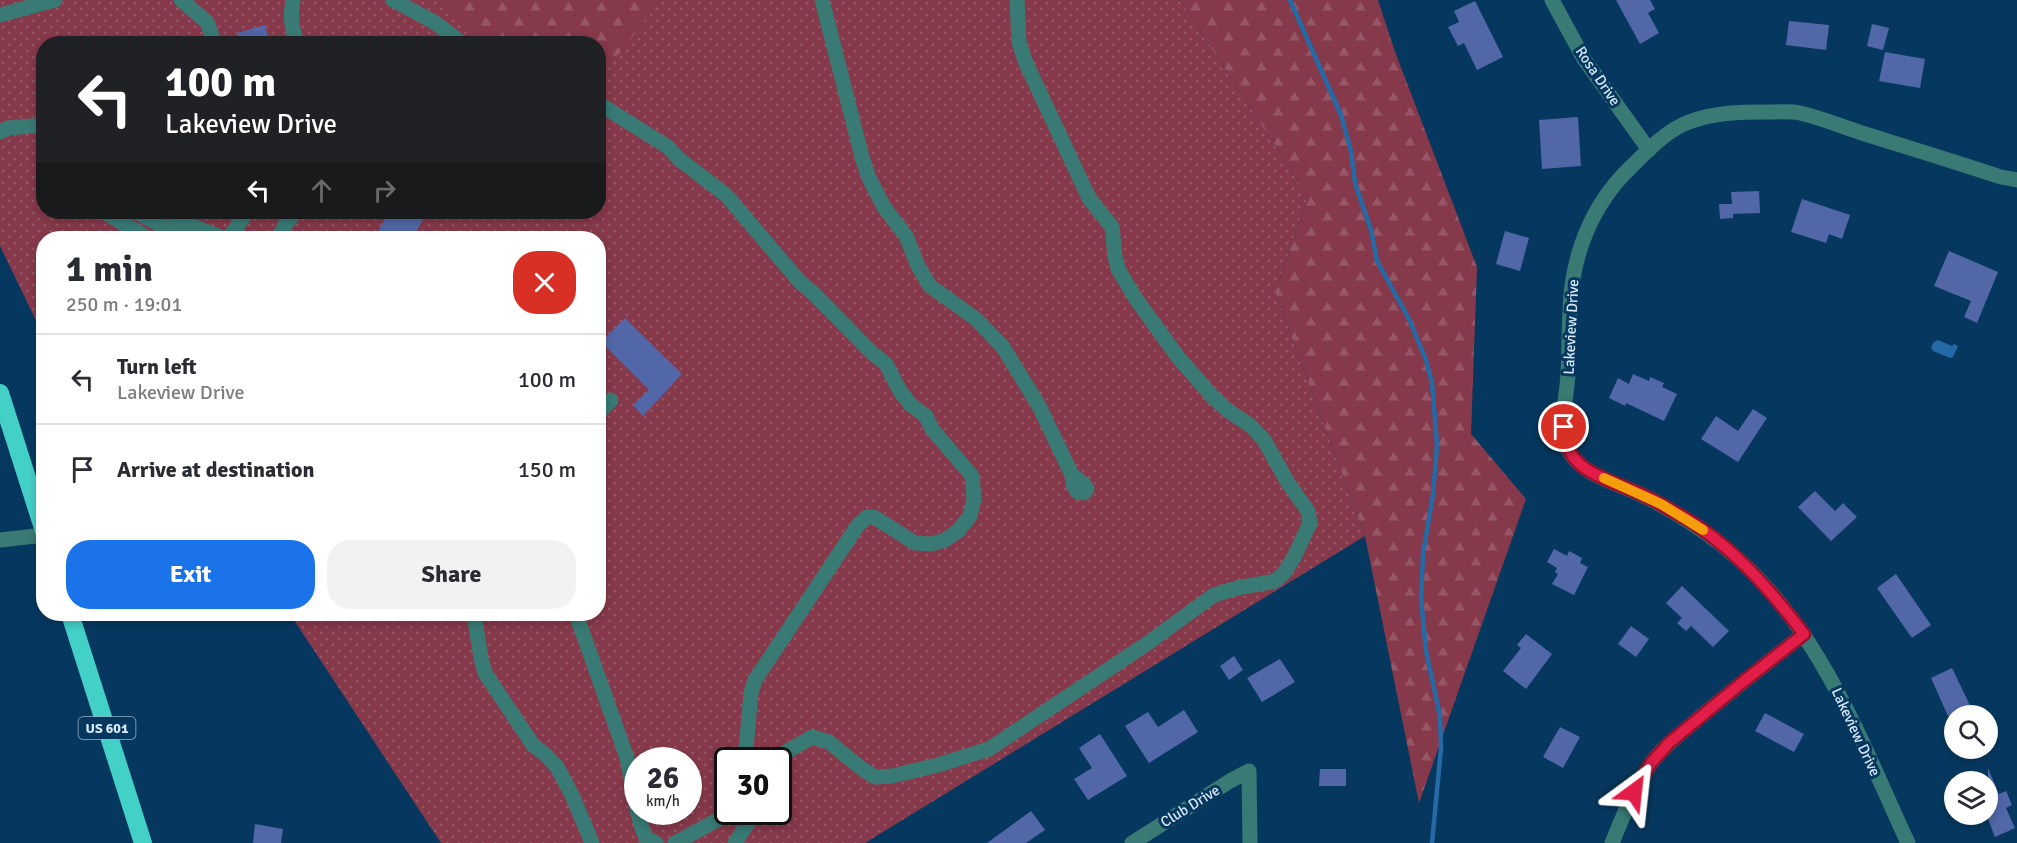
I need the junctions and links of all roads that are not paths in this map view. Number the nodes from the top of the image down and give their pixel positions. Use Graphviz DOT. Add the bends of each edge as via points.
graph roads {
  1 [pos="55,0"];
  2 [pos="181,0"];
  3 [pos="293,0"];
  4 [pos="393,0"];
  5 [pos="822,0"];
  6 [pos="1017,0"];
  7 [pos="1552,0"];
  8 [pos="0,15"];
  9 [pos="212,36"];
  10 [pos="295,36"];
  11 [pos="452,36"];
  12 [pos="606,108"];
  13 [pos="36,126"];
  14 [pos="0,132"];
  15 [pos="1648,150"];
  16 [pos="2017,180"];
  17 [pos="116,219"];
  18 [pos="149,219"];
  19 [pos="178,219"];
  20 [pos="136,231"];
  21 [pos="171,231"];
  22 [pos="204,231"];
  23 [pos="0,393"];
  24 [pos="611,399"];
  25 [pos="606,405"];
  26 [pos="1072,475"];
  27 [pos="36,508"];
  28 [pos="36,534"];
  29 [pos="0,540"];
  30 [pos="72,621"];
  31 [pos="476,621"];
  32 [pos="578,621"];
  33 [pos="1804,634"];
  34 [pos="746,747"];
  35 [pos="792,749"];
  36 [pos="714,822"];
  37 [pos="747,825"];
  38 [pos="143,843"];
  39 [pos="592,843"];
  40 [pos="656,843"];
  41 [pos="675,843"];
  42 [pos="735,843"];
  43 [pos="1132,843"];
  44 [pos="1250,843"];
  45 [pos="1612,843"];
  46 [pos="1908,843"];
  1 -- 8 [label="street"];
  2 -- 9 [label="street" via="207,22"];
  3 -- 10 [label="street" via="290,16"];
  4 -- 11 [label="street"];
  5 -- 26 [label="street" via="862,157 884,207 906,236 930,286 976,319 1003,347 1039,406"];
  6 -- 35 [label="street" via="1019,42 1025,61 1089,198 1112,227 1118,269 1184,364 1212,396 1263,440 1308,511 1310,523 1293,559 1275,581 1214,595 989,749 938,765 875,777 829,742 812,737"];
  7 -- 15 [label="street, Rosa Drive" via="1584,59"];
  12 -- 34 [label="street" via="668,147 726,195 798,281 885,364 900,391 926,416 932,429 972,476 974,499 970,516 945,540 915,543 874,517 867,517 858,525 755,680"];
  13 -- 14 [label="street"];
  15 -- 16 [label="street, Lakeview Drive" via="1687,123 1728,112 1798,112"];
  15 -- 33 [label="street, Lakeview Drive" via="1604,196 1577,258 1570,287 1565,443 1584,468 1680,514 1724,546"];
  17 -- 20 [label="street"];
  18 -- 21 [label="street"];
  19 -- 22 [label="street"];
  23 -- 27 [label="highway"];
  24 -- 25 [label="street"];
  28 -- 29 [label="street"];
  30 -- 38 [label="highway, US 601"];
  31 -- 39 [label="street" via="485,673 533,745 557,767"];
  32 -- 40 [label="street" via="627,758 639,821 646,838"];
  33 -- 45 [label="street" via="1669,743 1640,781"];
  33 -- 46 [label="street, Lakeview Drive" via="1837,689"];
  36 -- 41 [label="street"];
  37 -- 42 [label="street"];
  43 -- 44 [label="street, Club Drive" via="1249,771"];
}
